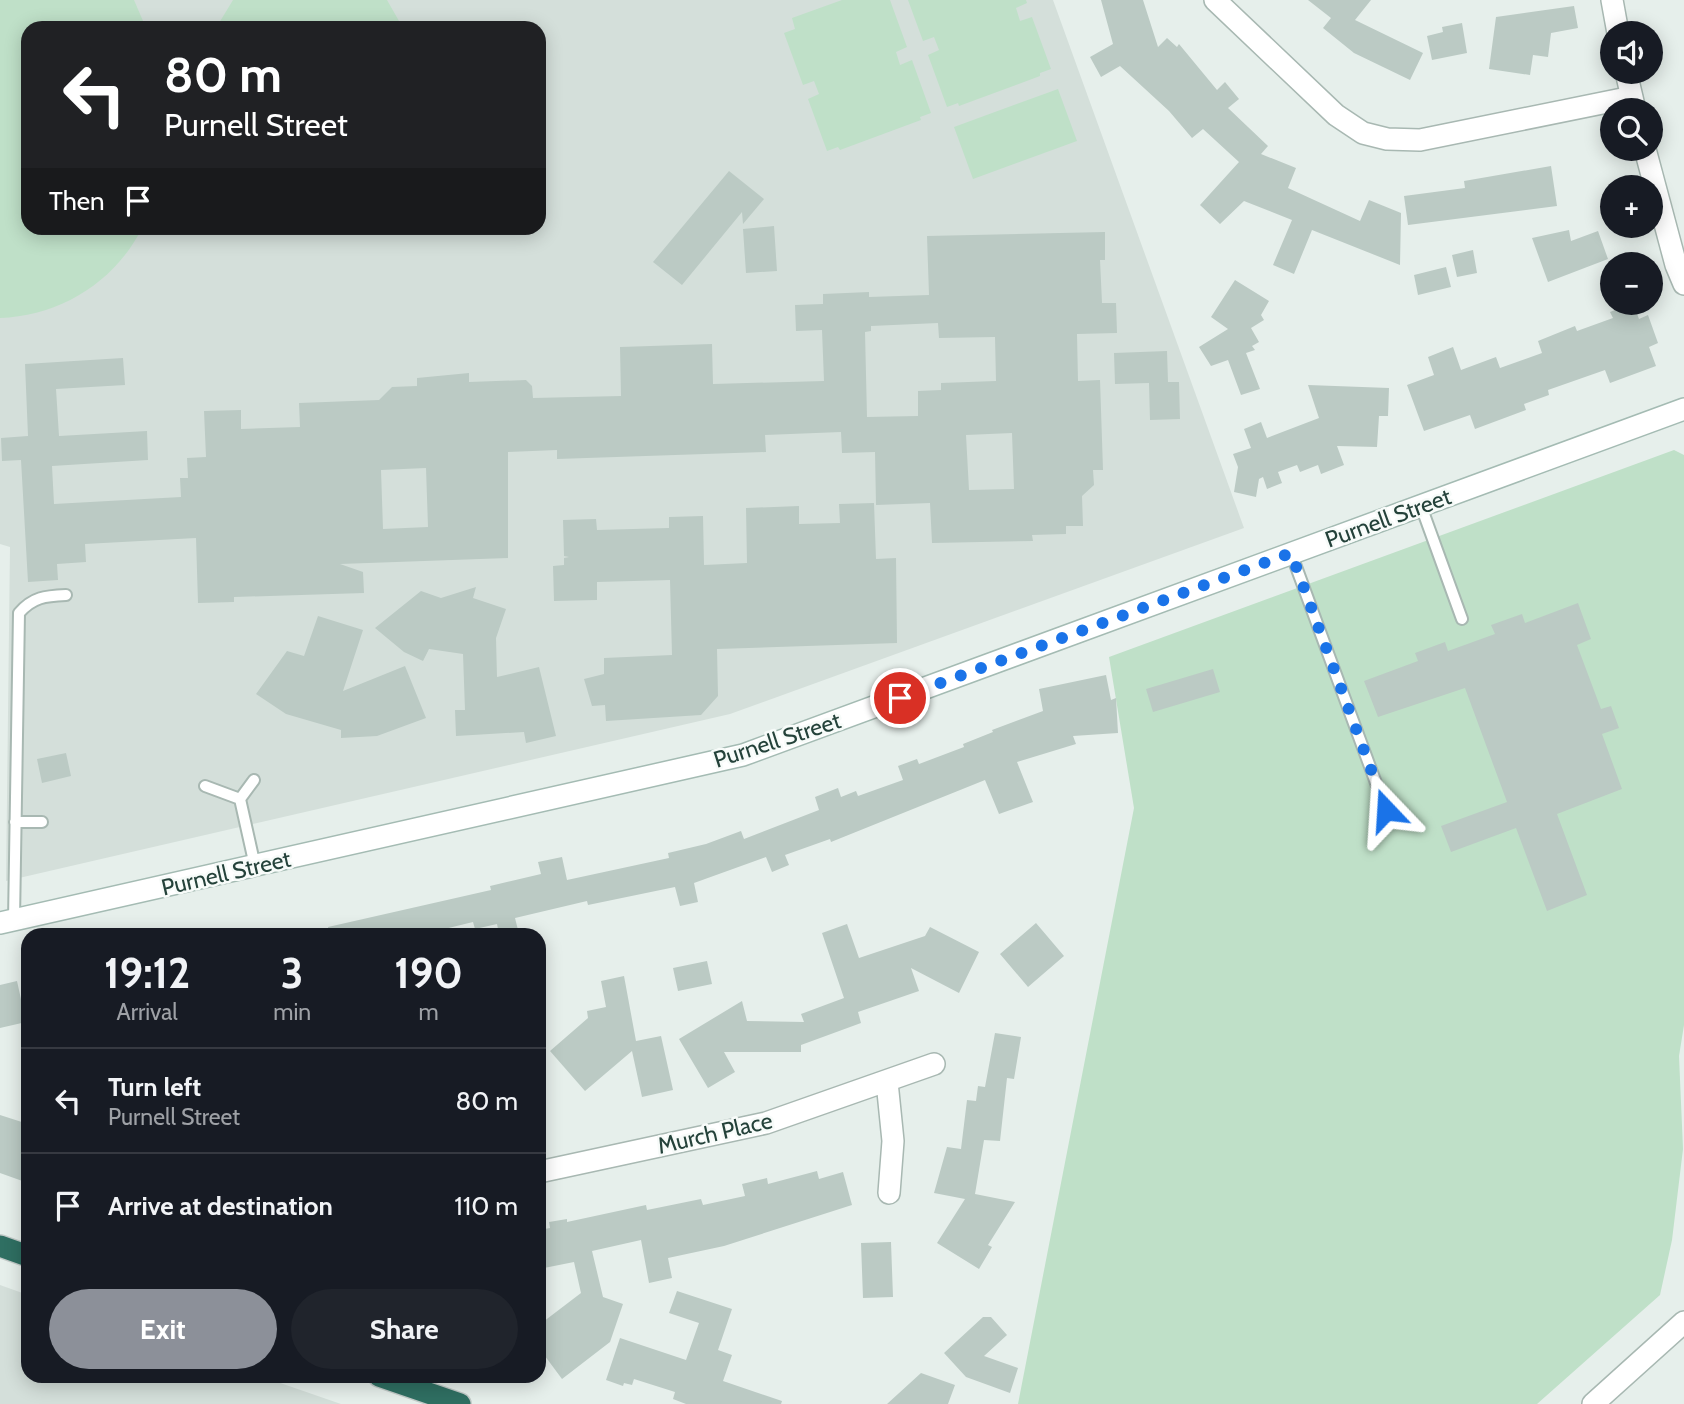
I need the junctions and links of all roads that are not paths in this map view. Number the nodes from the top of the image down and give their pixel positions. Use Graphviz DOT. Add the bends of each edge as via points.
graph roads {
  1 [pos="1215,0"];
  2 [pos="1612,0"];
  3 [pos="1616,21"];
  4 [pos="1600,110"];
  5 [pos="1648,161"];
  6 [pos="1684,284"];
  7 [pos="1684,409"];
  8 [pos="1421,506"];
  9 [pos="1291,553"];
  10 [pos="66,594"];
  11 [pos="1462,619"];
  12 [pos="254,780"];
  13 [pos="205,786"];
  14 [pos="240,799"];
  15 [pos="1386,810"];
  16 [pos="15,822"];
  17 [pos="42,822"];
  18 [pos="255,866"];
  19 [pos="7,922"];
  20 [pos="934,1064"];
  21 [pos="887,1083"];
  22 [pos="546,1170"];
  23 [pos="889,1193"];
  24 [pos="0,1246"];
  25 [pos="21,1254"];
  26 [pos="1684,1322"];
  27 [pos="401,1383"];
  28 [pos="460,1404"];
  29 [pos="1593,1404"];
  1 -- 4 [label="main road" via="1336,115 1363,133 1420,140"];
  2 -- 3 [label="main road"];
  5 -- 6 [label="main road"];
  7 -- 8 [label="main road, Purnell Street"];
  8 -- 9 [label="main road, Purnell Street"];
  8 -- 11 [label="lane"];
  9 -- 15 [label="lane"];
  9 -- 18 [label="main road, Purnell Street" via="743,755"];
  10 -- 16 [label="lane" via="30,601 19,613"];
  12 -- 14 [label="lane"];
  13 -- 14 [label="lane"];
  14 -- 18 [label="lane"];
  16 -- 17 [label="lane"];
  16 -- 19 [label="lane"];
  18 -- 19 [label="main road, Purnell Street"];
  20 -- 21 [label="main road, Murch Place"];
  21 -- 22 [label="main road, Murch Place" via="765,1122"];
  21 -- 23 [label="main road" via="893,1141"];
  24 -- 25 [label="highway"];
  26 -- 29 [label="main road"];
  27 -- 28 [label="highway"];
}
